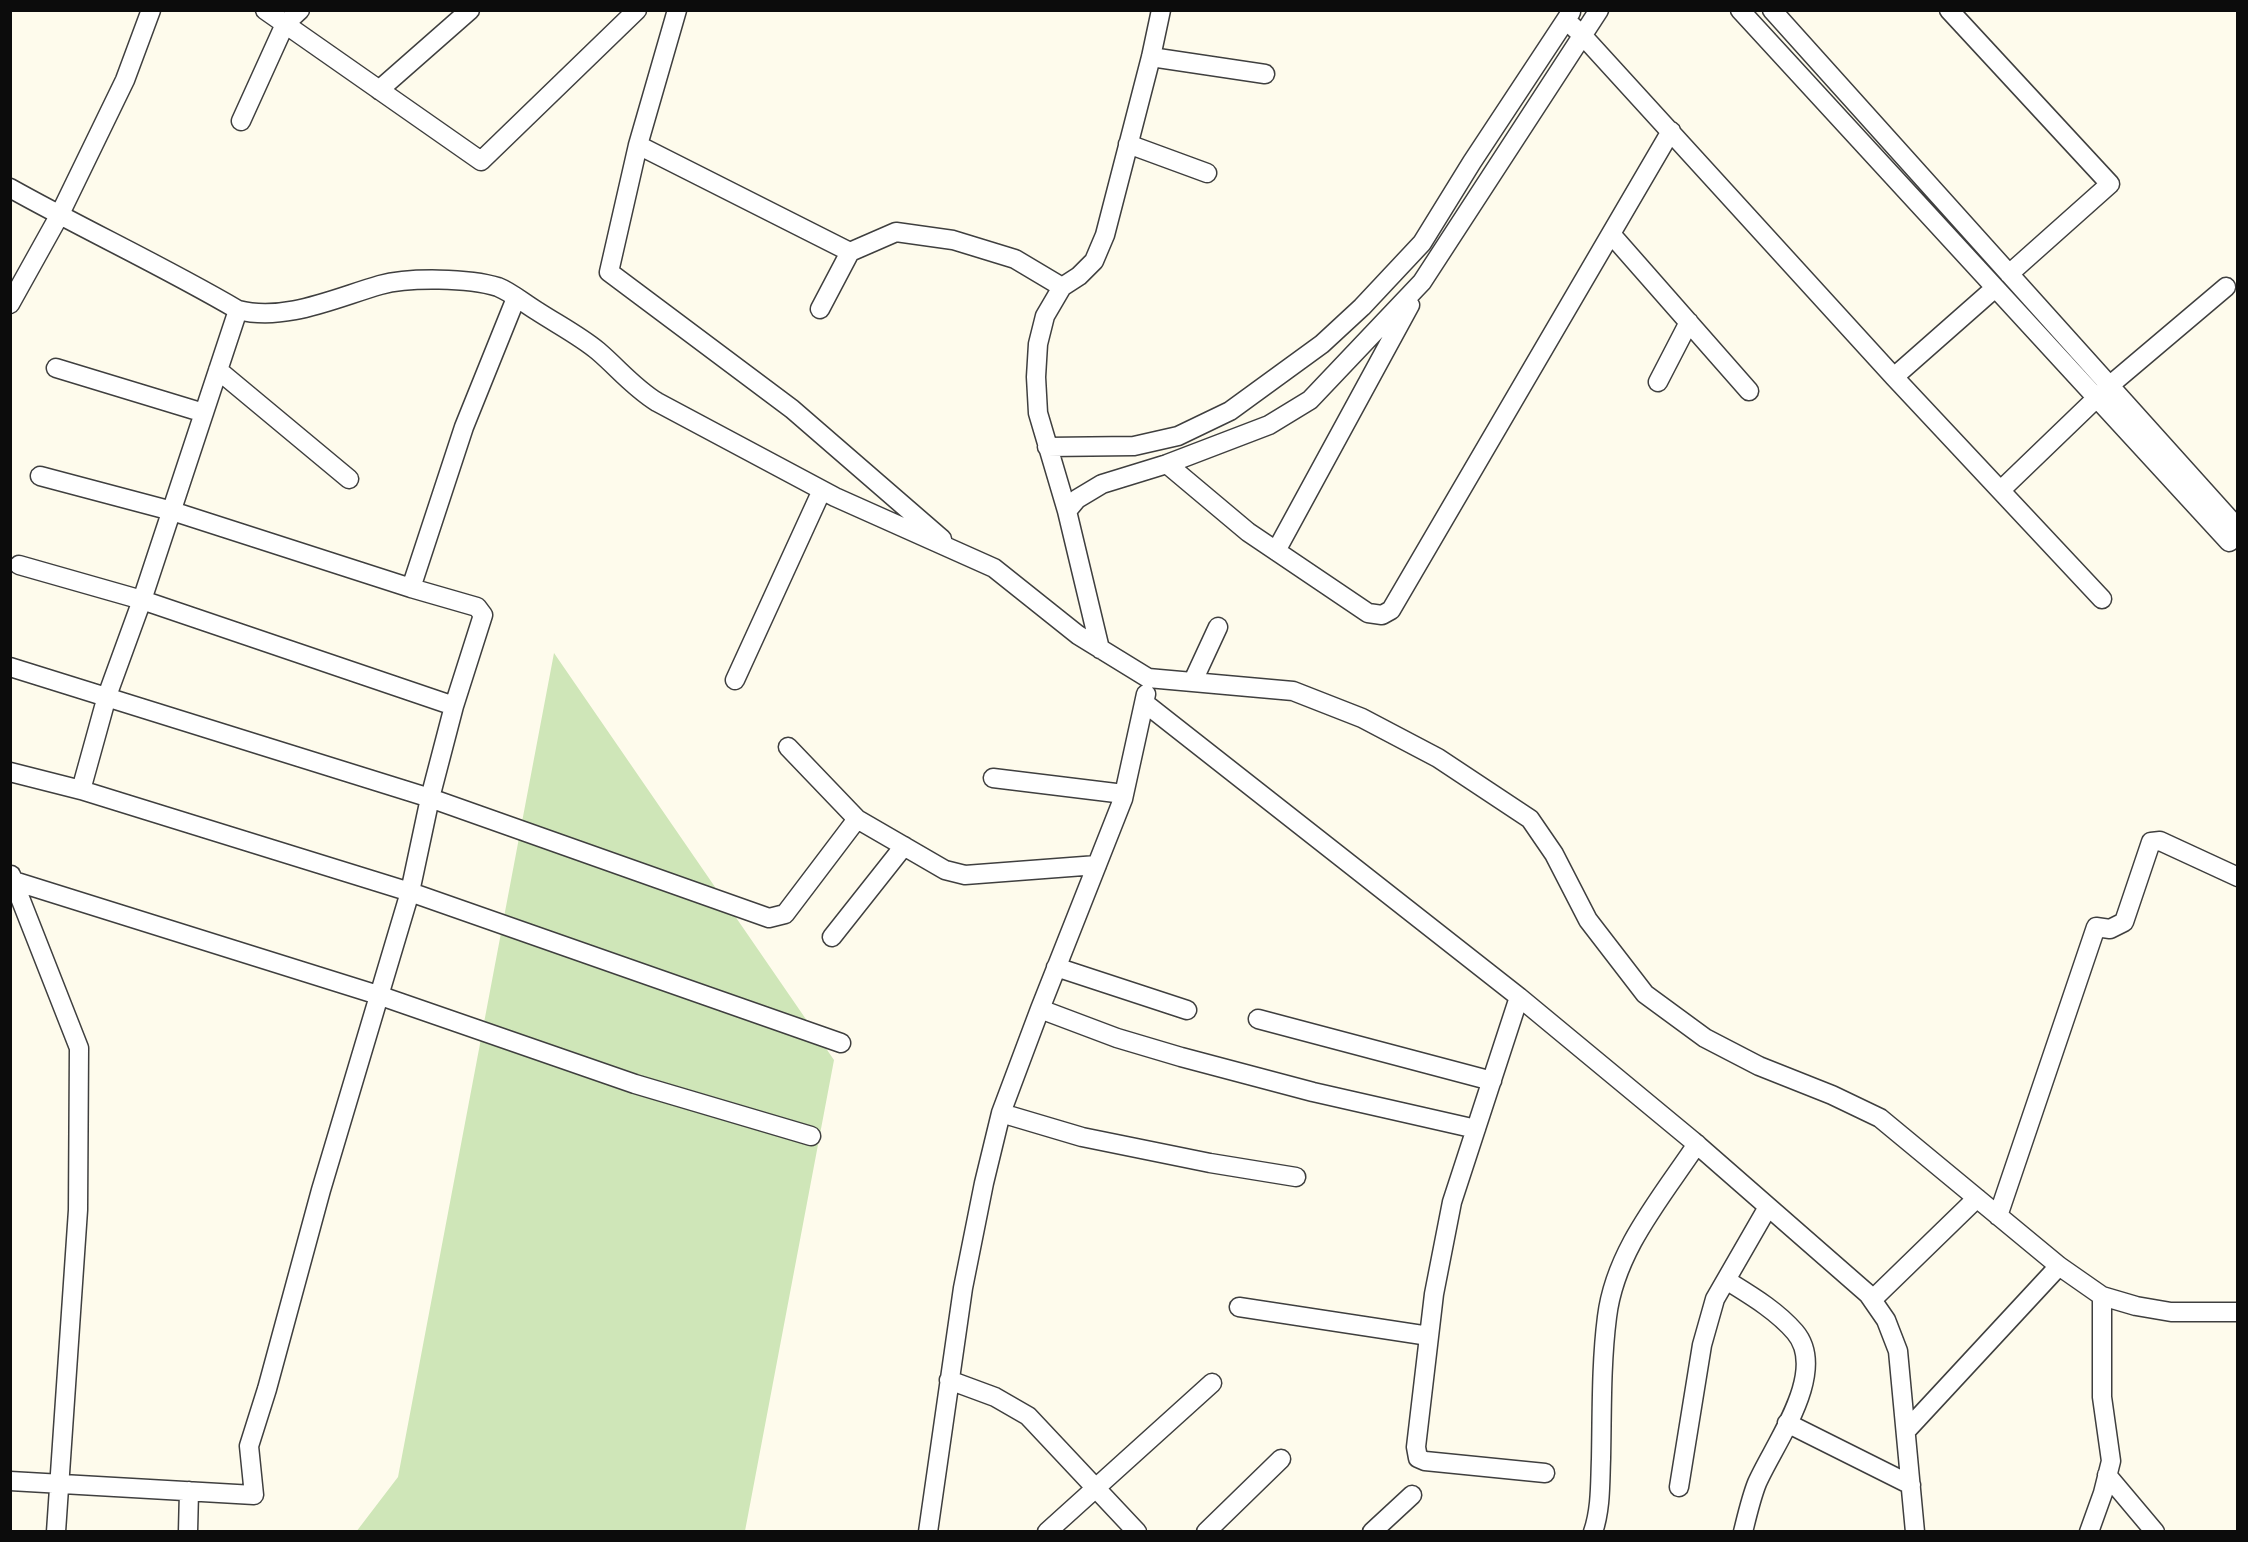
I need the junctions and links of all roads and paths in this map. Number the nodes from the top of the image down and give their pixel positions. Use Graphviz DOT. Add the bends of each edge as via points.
graph roads {
  1 [pos="151,10"];
  2 [pos="265,10"];
  3 [pos="300,10"];
  4 [pos="470,10"];
  5 [pos="637,10"];
  6 [pos="677,10"];
  7 [pos="1161,10"];
  8 [pos="1599,10"];
  9 [pos="1740,10"];
  10 [pos="1772,10"];
  11 [pos="1954,12"];
  12 [pos="1569,15"];
  13 [pos="285,24"];
  14 [pos="1583,36"];
  15 [pos="1151,57"];
  16 [pos="1265,74"];
  17 [pos="379,90"];
  18 [pos="241,121"];
  19 [pos="1671,131"];
  20 [pos="1128,144"];
  21 [pos="638,145"];
  22 [pos="1207,173"];
  23 [pos="10,188"];
  24 [pos="60,216"];
  25 [pos="1611,234"];
  26 [pos="850,252"];
  27 [pos="2009,274"];
  28 [pos="1422,282"];
  29 [pos="1062,287"];
  30 [pos="2226,287"];
  31 [pos="1995,288"];
  32 [pos="516,298"];
  33 [pos="10,304"];
  34 [pos="820,309"];
  35 [pos="238,310"];
  36 [pos="1689,322"];
  37 [pos="56,368"];
  38 [pos="218,370"];
  39 [pos="1894,377"];
  40 [pos="1658,382"];
  41 [pos="1749,391"];
  42 [pos="2103,392"];
  43 [pos="204,413"];
  44 [pos="1047,447"];
  45 [pos="1167,464"];
  46 [pos="40,476"];
  47 [pos="349,479"];
  48 [pos="822,490"];
  49 [pos="2001,490"];
  50 [pos="1066,510"];
  51 [pos="171,511"];
  52 [pos="1276,551"];
  53 [pos="958,552"];
  54 [pos="19,565"];
  55 [pos="411,588"];
  56 [pos="2102,599"];
  57 [pos="142,600"];
  58 [pos="1218,627"];
  59 [pos="1100,649"];
  60 [pos="10,667"];
  61 [pos="1148,678"];
  62 [pos="735,680"];
  63 [pos="1193,681"];
  64 [pos="107,696"];
  65 [pos="1146,704"];
  66 [pos="454,706"];
  67 [pos="788,747"];
  68 [pos="10,772"];
  69 [pos="993,778"];
  70 [pos="81,790"];
  71 [pos="1124,794"];
  72 [pos="430,798"];
  73 [pos="857,819"];
  74 [pos="904,846"];
  75 [pos="1097,865"];
  76 [pos="12,877"];
  77 [pos="2238,877"];
  78 [pos="410,891"];
  79 [pos="832,937"];
  80 [pos="1056,967"];
  81 [pos="378,995"];
  82 [pos="1519,997"];
  83 [pos="1040,1009"];
  84 [pos="1187,1010"];
  85 [pos="1258,1019"];
  86 [pos="841,1043"];
  87 [pos="1492,1081"];
  88 [pos="1001,1113"];
  89 [pos="1476,1129"];
  90 [pos="810,1136"];
  91 [pos="1697,1144"];
  92 [pos="1296,1177"];
  93 [pos="1977,1198"];
  94 [pos="1768,1207"];
  95 [pos="1998,1216"];
  96 [pos="2059,1266"];
  97 [pos="1726,1280"];
  98 [pos="2102,1296"];
  99 [pos="1872,1300"];
  100 [pos="1239,1307"];
  101 [pos="2238,1312"];
  102 [pos="1429,1336"];
  103 [pos="949,1380"];
  104 [pos="1212,1383"];
  105 [pos="1787,1423"];
  106 [pos="1906,1431"];
  107 [pos="1281,1459"];
  108 [pos="1545,1473"];
  109 [pos="2107,1475"];
  110 [pos="10,1481"];
  111 [pos="59,1484"];
  112 [pos="1911,1485"];
  113 [pos="1679,1487"];
  114 [pos="1096,1488"];
  115 [pos="189,1491"];
  116 [pos="1412,1495"];
  117 [pos="56,1532"];
  118 [pos="188,1532"];
  119 [pos="928,1532"];
  120 [pos="1047,1532"];
  121 [pos="1137,1532"];
  122 [pos="1206,1532"];
  123 [pos="1372,1532"];
  124 [pos="1593,1532"];
  125 [pos="1743,1532"];
  126 [pos="1915,1532"];
  127 [pos="2089,1532"];
  128 [pos="2155,1532"];
  1 -- 24 [label="street" via="125,80"];
  2 -- 13 [label="street"];
  3 -- 13 [label="street"];
  4 -- 17 [label="street"];
  5 -- 17 [label="street" via="481,161"];
  6 -- 21 [label="street"];
  7 -- 15 [label="street"];
  8 -- 14 [label="street"];
  9 -- 31 [label="street"];
  10 -- 27 [label="street"];
  11 -- 27 [label="street" via="2110,184"];
  12 -- 14 [label="street"];
  12 -- 44 [label="street" via="1422,243 1322,344 1230,411 1178,436 1134,446"];
  13 -- 17 [label="street"];
  13 -- 18 [label="street"];
  14 -- 19 [label="street"];
  14 -- 28 [label="street"];
  15 -- 16 [label="street"];
  15 -- 20 [label="street"];
  19 -- 25 [label="street"];
  19 -- 39 [label="street"];
  20 -- 22 [label="street"];
  20 -- 29 [label="street" via="1105,235 1094,261"];
  21 -- 26 [label="street"];
  21 -- 53 [label="street" via="609,272 792,409"];
  23 -- 24 [label="street"];
  24 -- 33 [label="street"];
  24 -- 35 [label="street"];
  25 -- 36 [label="street"];
  25 -- 52 [label="street" via="1391,610 1383,615 1368,613"];
  26 -- 29 [label="street" via="896,232 953,240 1015,259"];
  26 -- 34 [label="street"];
  27 -- 42 [label="street"];
  28 -- 45 [label="street" via="1310,400 1269,425"];
  28 -- 52 [label="street"];
  29 -- 44 [label="street" via="1045,316 1038,344 1038,413"];
  30 -- 42 [label="street"];
  31 -- 39 [label="street"];
  31 -- 42 [label="street"];
  32 -- 35 [label="street" via="500,288 427,280 382,284 272,314"];
  32 -- 48 [label="street" via="597,350 636,388 657,402"];
  32 -- 55 [label="street" via="464,427"];
  35 -- 38 [label="street"];
  36 -- 40 [label="street"];
  36 -- 41 [label="street"];
  37 -- 43 [label="street"];
  38 -- 43 [label="street"];
  38 -- 47 [label="street"];
  39 -- 49 [label="street"];
  42 -- 42 [label="street" via="2235,525 2237,536 2229,542"];
  42 -- 49 [label="street"];
  43 -- 51 [label="street"];
  44 -- 50 [label="street"];
  45 -- 50 [label="street" via="1102,484"];
  45 -- 52 [label="street"];
  46 -- 51 [label="street"];
  48 -- 53 [label="street"];
  48 -- 62 [label="street"];
  49 -- 56 [label="street"];
  50 -- 59 [label="street"];
  51 -- 55 [label="street"];
  51 -- 57 [label="street"];
  53 -- 59 [label="street" via="994,568"];
  54 -- 57 [label="street"];
  55 -- 66 [label="street" via="477,607 483,615"];
  57 -- 64 [label="street"];
  57 -- 66 [label="street"];
  58 -- 63 [label="street"];
  59 -- 61 [label="street"];
  60 -- 64 [label="street"];
  61 -- 63 [label="street"];
  61 -- 65 [label="street"];
  63 -- 93 [label="street" via="1293,691 1362,717 1447,764 1530,819 1554,854 1588,920 1645,994 1705,1038 1759,1066 1880,1118"];
  64 -- 70 [label="street"];
  64 -- 72 [label="street"];
  65 -- 71 [label="street"];
  65 -- 82 [label="street"];
  66 -- 72 [label="street"];
  67 -- 73 [label="street"];
  68 -- 70 [label="street"];
  69 -- 71 [label="street"];
  70 -- 78 [label="street"];
  71 -- 75 [label="street"];
  72 -- 73 [label="street" via="769,918 785,914"];
  72 -- 78 [label="street"];
  73 -- 74 [label="street"];
  74 -- 75 [label="street" via="945,870 965,875"];
  74 -- 79 [label="street"];
  75 -- 80 [label="street"];
  76 -- 81 [label="street"];
  76 -- 111 [label="street" via="79,1048 78,1210"];
  77 -- 95 [label="street" via="2160,841 2151,842 2124,922 2110,929 2096,927"];
  78 -- 81 [label="street"];
  78 -- 86 [label="street"];
  80 -- 83 [label="street"];
  80 -- 84 [label="street"];
  81 -- 90 [label="street" via="635,1084"];
  81 -- 115 [label="street" via="249,1446 254,1495"];
  82 -- 87 [label="street"];
  82 -- 91 [label="street"];
  83 -- 88 [label="street"];
  83 -- 89 [label="street" via="1181,1057"];
  85 -- 87 [label="street"];
  87 -- 89 [label="street"];
  88 -- 92 [label="street" via="1082,1137"];
  88 -- 103 [label="street" via="963,1288"];
  89 -- 102 [label="street" via="1452,1202"];
  91 -- 94 [label="street"];
  91 -- 124 [label="street" via="1632,1238 1617,1274 1607,1315 1600,1491"];
  93 -- 95 [label="street"];
  93 -- 99 [label="street"];
  94 -- 97 [label="street"];
  94 -- 99 [label="street"];
  95 -- 96 [label="street"];
  96 -- 98 [label="street"];
  96 -- 106 [label="street"];
  97 -- 105 [label="street" via="1773,1311 1797,1334 1807,1360 1806,1377"];
  97 -- 113 [label="street" via="1715,1299 1702,1346"];
  98 -- 101 [label="street" via="2171,1312"];
  98 -- 109 [label="street" via="2102,1397 2111,1461"];
  99 -- 106 [label="street" via="1886,1320 1898,1351"];
  100 -- 102 [label="street"];
  102 -- 108 [label="street" via="1418,1458"];
  103 -- 114 [label="street" via="995,1397 1028,1416"];
  103 -- 119 [label="street"];
  104 -- 114 [label="street"];
  105 -- 112 [label="street"];
  105 -- 125 [label="street" via="1756,1485"];
  106 -- 112 [label="street"];
  107 -- 122 [label="street"];
  109 -- 127 [label="street"];
  109 -- 128 [label="street"];
  110 -- 111 [label="street"];
  111 -- 115 [label="street"];
  111 -- 117 [label="street"];
  112 -- 126 [label="street"];
  114 -- 120 [label="street"];
  114 -- 121 [label="street"];
  115 -- 118 [label="street"];
  116 -- 123 [label="street"];
}
